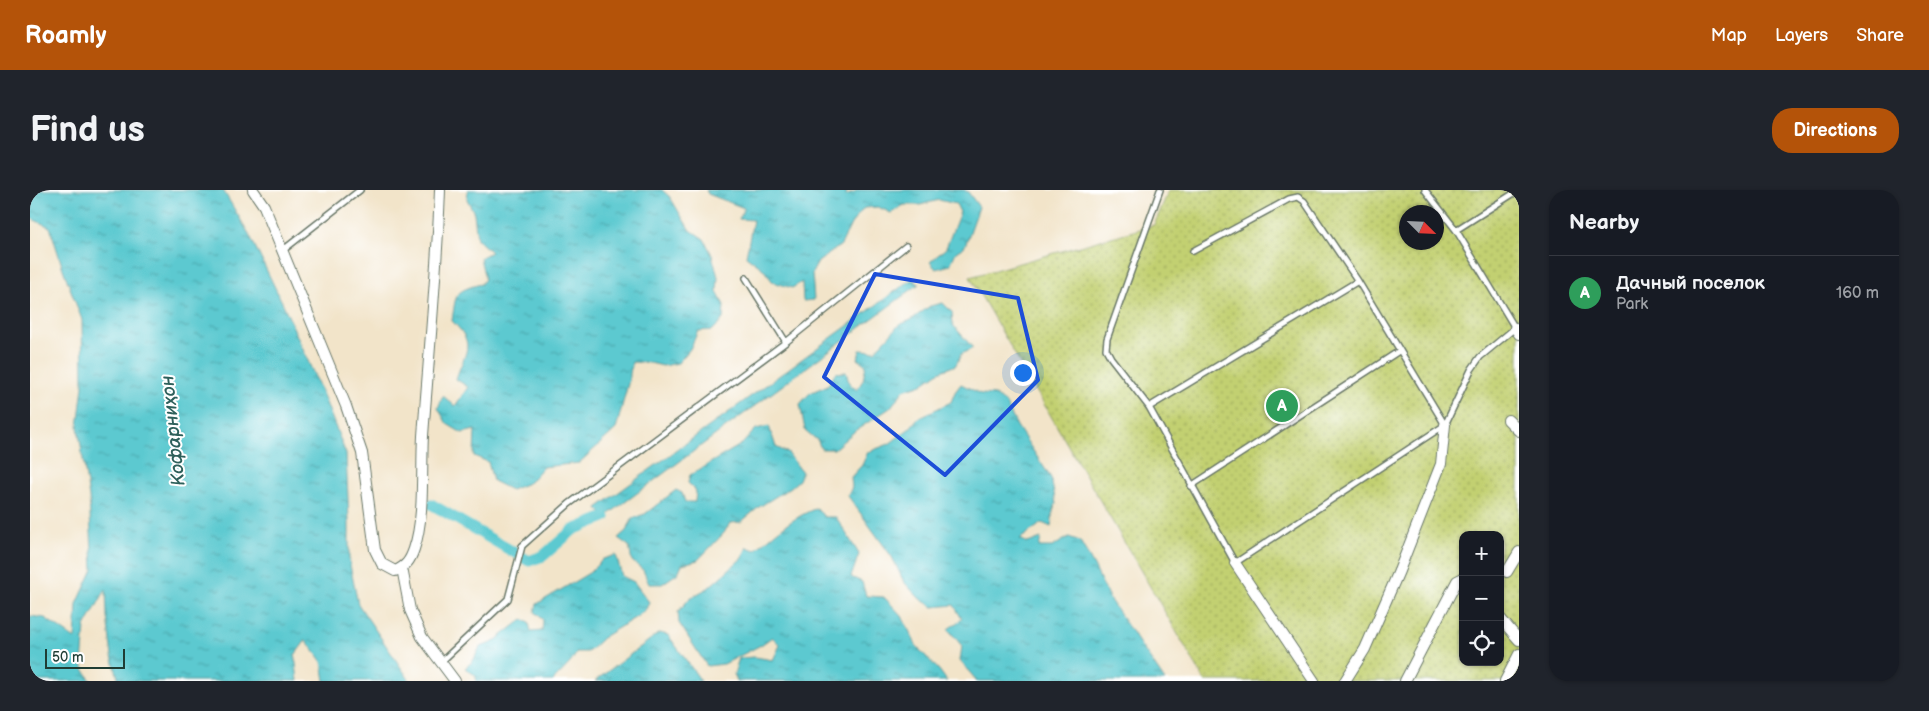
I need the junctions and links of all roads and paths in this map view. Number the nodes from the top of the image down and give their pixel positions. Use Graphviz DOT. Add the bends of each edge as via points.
graph roads {
  1 [pos="254,190"];
  2 [pos="360,190"];
  3 [pos="1160,190"];
  4 [pos="1425,190"];
  5 [pos="1519,190"];
  6 [pos="439,191"];
  7 [pos="1456,230"];
  8 [pos="906,246"];
  9 [pos="282,250"];
  10 [pos="1193,251"];
  11 [pos="746,278"];
  12 [pos="1358,281"];
  13 [pos="1517,331"];
  14 [pos="786,342"];
  15 [pos="1399,351"];
  16 [pos="1149,407"];
  17 [pos="1508,420"];
  18 [pos="1445,424"];
  19 [pos="1519,431"];
  20 [pos="1191,486"];
  21 [pos="1519,552"];
  22 [pos="1235,563"];
  23 [pos="402,568"];
  24 [pos="1508,572"];
  25 [pos="1459,580"];
  26 [pos="1503,621"];
  27 [pos="1519,640"];
  28 [pos="1517,661"];
  29 [pos="441,662"];
  30 [pos="455,681"];
  31 [pos="1314,681"];
  32 [pos="1345,681"];
  33 [pos="1405,681"];
  34 [pos="1505,681"];
  1 -- 9 [label="street"];
  2 -- 9 [label="lane"];
  3 -- 16 [label="lane" via="1106,349"];
  4 -- 7 [label="lane"];
  5 -- 7 [label="lane"];
  6 -- 23 [label="street" via="439,241 419,529 408,564"];
  7 -- 13 [label="lane"];
  8 -- 14 [label="lane"];
  9 -- 23 [label="street" via="362,453 375,550 382,564 396,571"];
  10 -- 12 [label="lane" via="1298,197 1304,201"];
  11 -- 14 [label="lane"];
  12 -- 15 [label="lane"];
  12 -- 16 [label="lane"];
  13 -- 18 [label="lane" via="1480,357"];
  14 -- 29 [label="lane" via="569,504 522,546 508,599"];
  15 -- 18 [label="lane"];
  15 -- 20 [label="lane"];
  16 -- 20 [label="lane"];
  17 -- 19 [label="street"];
  18 -- 22 [label="lane"];
  18 -- 32 [label="street" via="1441,464 1403,562 1365,649"];
  20 -- 22 [label="lane"];
  21 -- 24 [label="street"];
  22 -- 31 [label="street"];
  23 -- 29 [label="street" via="410,610 422,637"];
  25 -- 33 [label="street"];
  26 -- 27 [label="street"];
  28 -- 34 [label="street"];
  29 -- 30 [label="street"];
}
